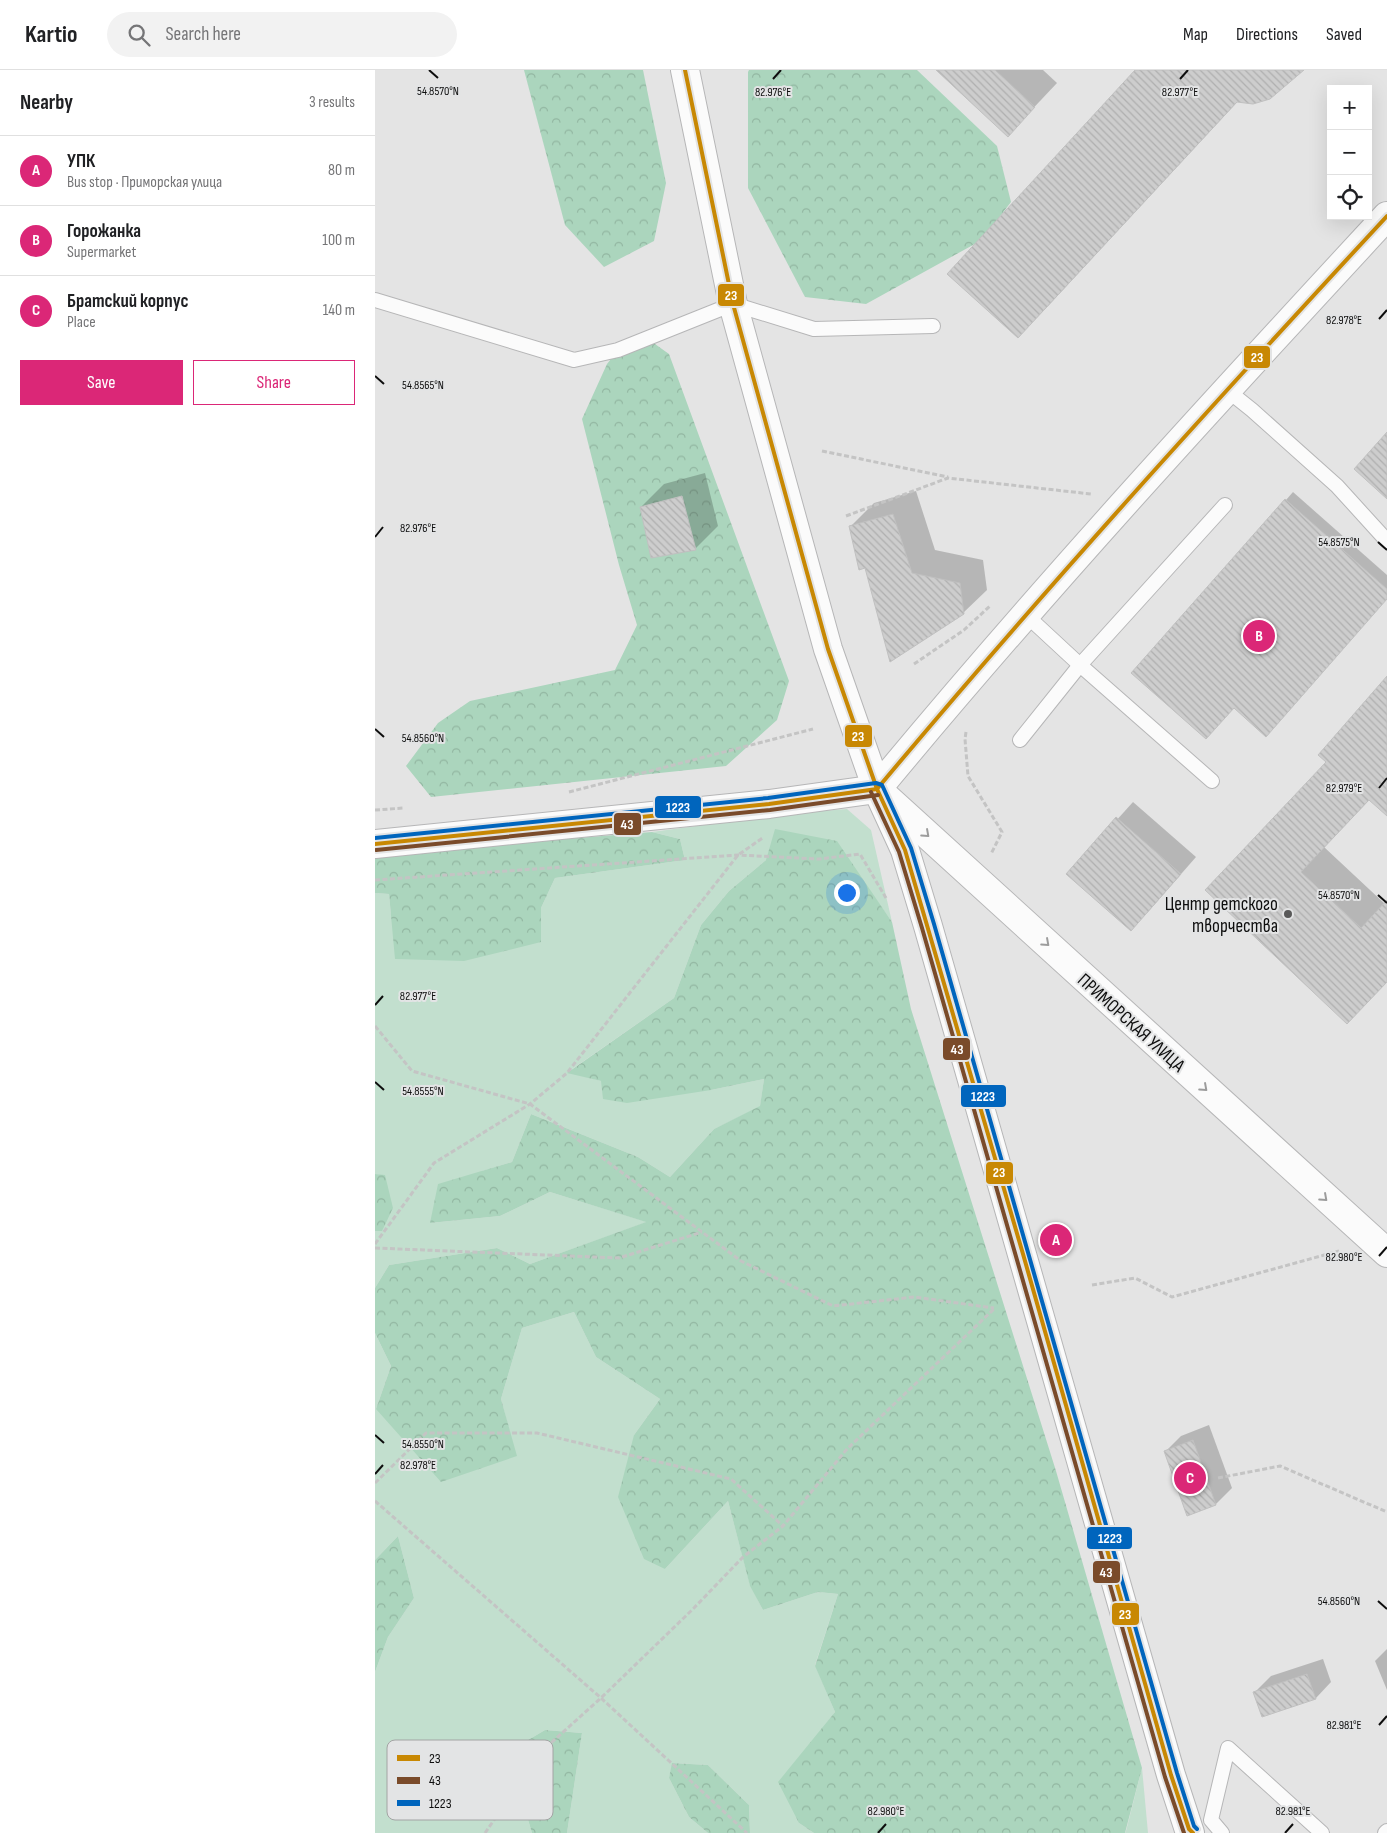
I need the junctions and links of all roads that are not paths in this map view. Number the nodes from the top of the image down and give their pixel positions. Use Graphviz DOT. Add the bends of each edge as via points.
graph roads {
  1 [pos="685,70"];
  2 [pos="1387,216"];
  3 [pos="375,300"];
  4 [pos="733,304"];
  5 [pos="933,326"];
  6 [pos="1227,390"];
  7 [pos="1225,505"];
  8 [pos="1387,541"];
  9 [pos="1026,615"];
  10 [pos="1080,665"];
  11 [pos="1020,740"];
  12 [pos="1212,781"];
  13 [pos="877,789"];
  14 [pos="375,844"];
  15 [pos="1380,1248"];
  16 [pos="1191,1832"];
  17 [pos="1222,1833"];
  18 [pos="1322,1833"];
  1 -- 4 [label="main road"];
  2 -- 6 [label="main road"];
  3 -- 4 [label="lane" via="574,360 618,350"];
  4 -- 5 [label="lane" via="813,329"];
  4 -- 13 [label="main road" via="828,649"];
  6 -- 8 [label="lane" via="1337,486"];
  6 -- 9 [label="main road"];
  7 -- 10 [label="lane"];
  9 -- 10 [label="lane"];
  9 -- 13 [label="main road"];
  10 -- 11 [label="lane"];
  10 -- 12 [label="lane"];
  13 -- 14 [label="main road" via="769,804"];
  13 -- 15 [label="main road, ПРИМОРСКАЯ УЛИЦА, one-way"];
  13 -- 16 [label="main road" via="905,850 928,926 1168,1765"];
  17 -- 18 [label="lane" via="1211,1820 1228,1748"];
}
